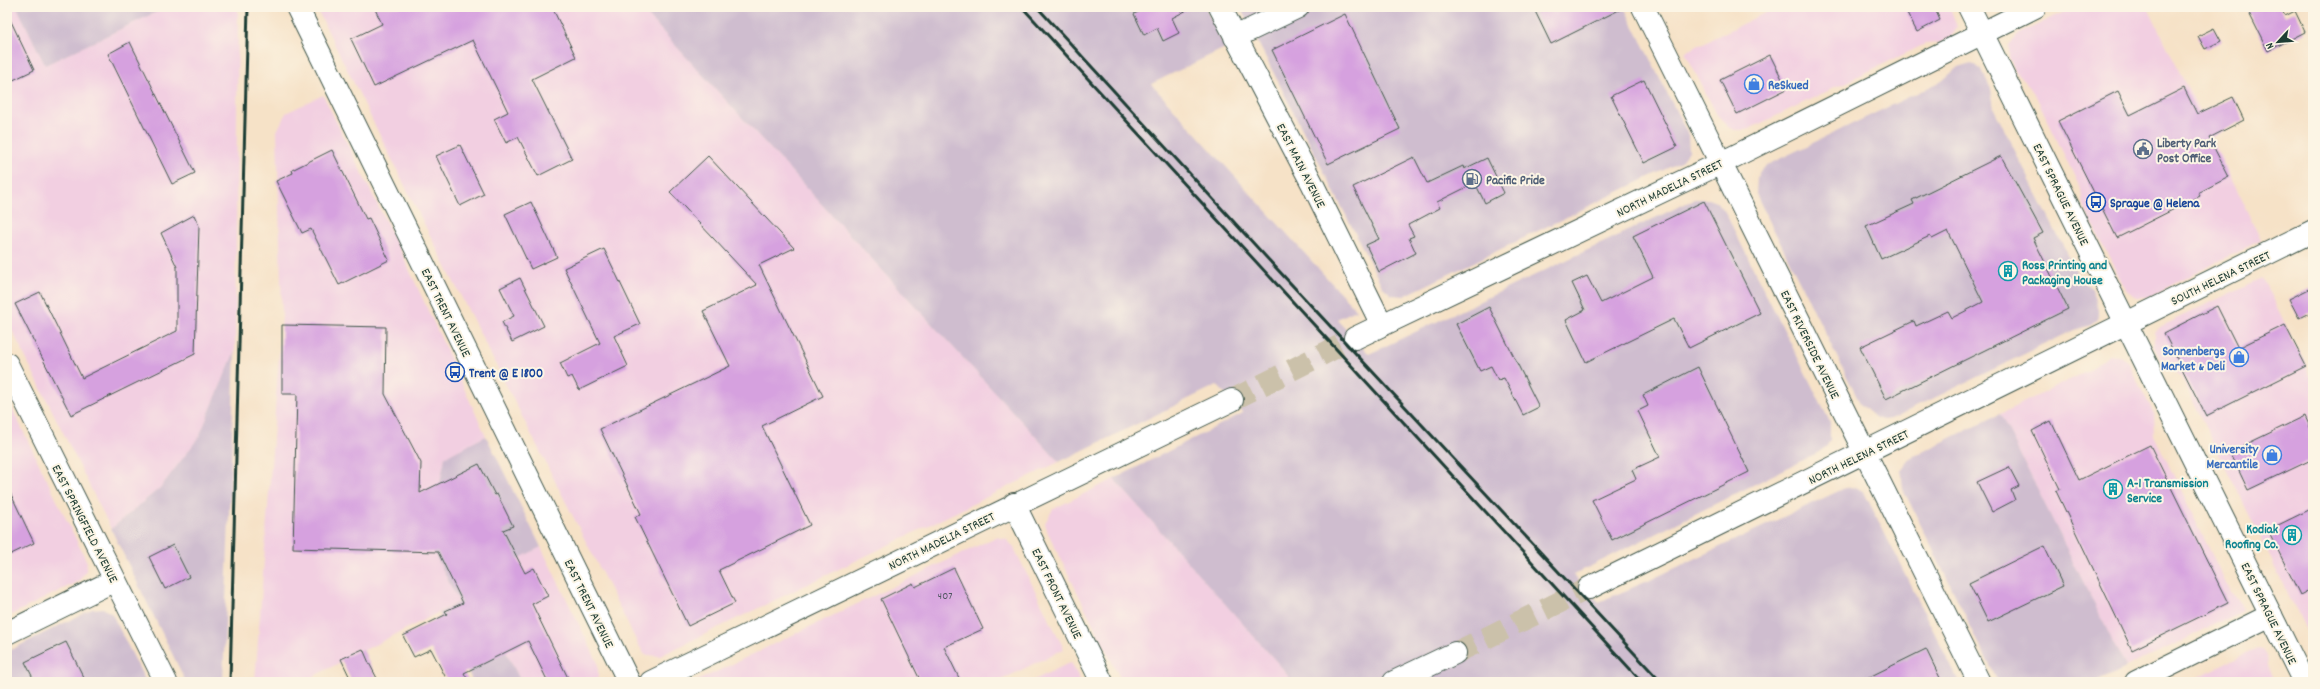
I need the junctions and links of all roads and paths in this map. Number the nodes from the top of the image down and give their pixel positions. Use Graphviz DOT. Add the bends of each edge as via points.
graph roads {
  1 [pos="297,7"];
  2 [pos="1220,7"];
  3 [pos="1298,7"];
  4 [pos="1643,7"];
  5 [pos="1969,7"];
  6 [pos="2035,7"];
  7 [pos="1982,33"];
  8 [pos="1236,37"];
  9 [pos="1721,163"];
  10 [pos="2313,231"];
  11 [pos="2127,323"];
  12 [pos="1382,325"];
  13 [pos="1355,338"];
  14 [pos="7,364"];
  15 [pos="1232,400"];
  16 [pos="1864,452"];
  17 [pos="1014,504"];
  18 [pos="115,580"];
  19 [pos="1589,588"];
  20 [pos="2271,615"];
  21 [pos="7,633"];
  22 [pos="1455,653"];
  23 [pos="166,682"];
  24 [pos="629,682"];
  25 [pos="651,682"];
  26 [pos="1102,682"];
  27 [pos="1394,682"];
  28 [pos="1979,682"];
  29 [pos="2136,682"];
  30 [pos="2304,682"];
  1 -- 24 [label="street, EAST TRENT AVENUE"];
  2 -- 8 [label="street, EAST MAIN AVENUE"];
  3 -- 8 [label="street"];
  4 -- 9 [label="street, EAST RIVERSIDE AVENUE"];
  5 -- 7 [label="street, EAST SPRAGUE AVENUE"];
  6 -- 7 [label="street, NORTH MADELIA STREET"];
  7 -- 9 [label="street, NORTH MADELIA STREET"];
  7 -- 11 [label="street, EAST SPRAGUE AVENUE"];
  8 -- 12 [label="street, EAST MAIN AVENUE"];
  9 -- 12 [label="street, NORTH MADELIA STREET"];
  9 -- 16 [label="street, EAST RIVERSIDE AVENUE"];
  10 -- 11 [label="street, SOUTH HELENA STREET"];
  11 -- 16 [label="street, NORTH HELENA STREET"];
  11 -- 20 [label="street, EAST SPRAGUE AVENUE"];
  12 -- 13 [label="street, NORTH MADELIA STREET"];
  14 -- 18 [label="street, EAST SPRINGFIELD AVENUE"];
  15 -- 17 [label="street, NORTH MADELIA STREET"];
  16 -- 19 [label="street, NORTH HELENA STREET"];
  16 -- 28 [label="street, EAST RIVERSIDE AVENUE"];
  17 -- 25 [label="street, NORTH MADELIA STREET"];
  17 -- 26 [label="street, EAST FRONT AVENUE"];
  18 -- 21 [label="street"];
  18 -- 23 [label="street, EAST SPRINGFIELD AVENUE"];
  20 -- 29 [label="street"];
  20 -- 30 [label="street, EAST SPRAGUE AVENUE"];
  22 -- 27 [label="street"];
}
